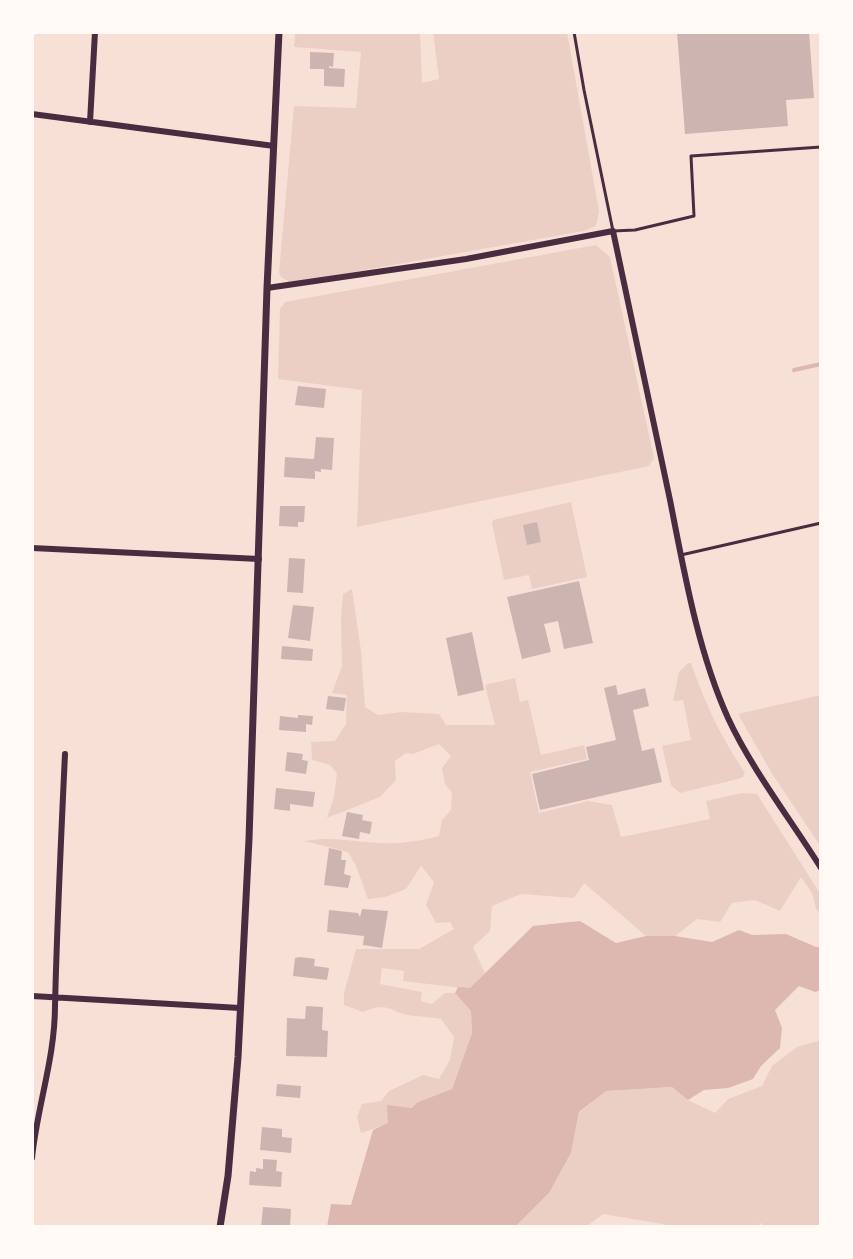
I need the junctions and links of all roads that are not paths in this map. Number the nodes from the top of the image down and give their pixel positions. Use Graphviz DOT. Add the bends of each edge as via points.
graph roads {
  1 [pos="95,32"];
  2 [pos="279,32"];
  3 [pos="574,32"];
  4 [pos="32,114"];
  5 [pos="90,122"];
  6 [pos="274,146"];
  7 [pos="821,147"];
  8 [pos="613,231"];
  9 [pos="267,288"];
  10 [pos="821,523"];
  11 [pos="32,548"];
  12 [pos="681,555"];
  13 [pos="259,559"];
  14 [pos="65,754"];
  15 [pos="821,868"];
  16 [pos="32,996"];
  17 [pos="55,997"];
  18 [pos="240,1008"];
  19 [pos="32,1158"];
  20 [pos="220,1227"];
  1 -- 5 [label="street"];
  2 -- 6 [label="street"];
  3 -- 8 [label="lane"];
  4 -- 5 [label="street"];
  5 -- 6 [label="street"];
  6 -- 9 [label="street"];
  7 -- 8 [label="lane" via="691,156 694,216"];
  8 -- 9 [label="street"];
  8 -- 12 [label="street"];
  9 -- 13 [label="street"];
  10 -- 12 [label="lane"];
  11 -- 13 [label="street"];
  12 -- 15 [label="street" via="700,638 729,720"];
  13 -- 18 [label="street"];
  14 -- 17 [label="street"];
  16 -- 17 [label="street"];
  17 -- 18 [label="street"];
  17 -- 19 [label="street"];
  18 -- 20 [label="street" via="234,1124"];
}
